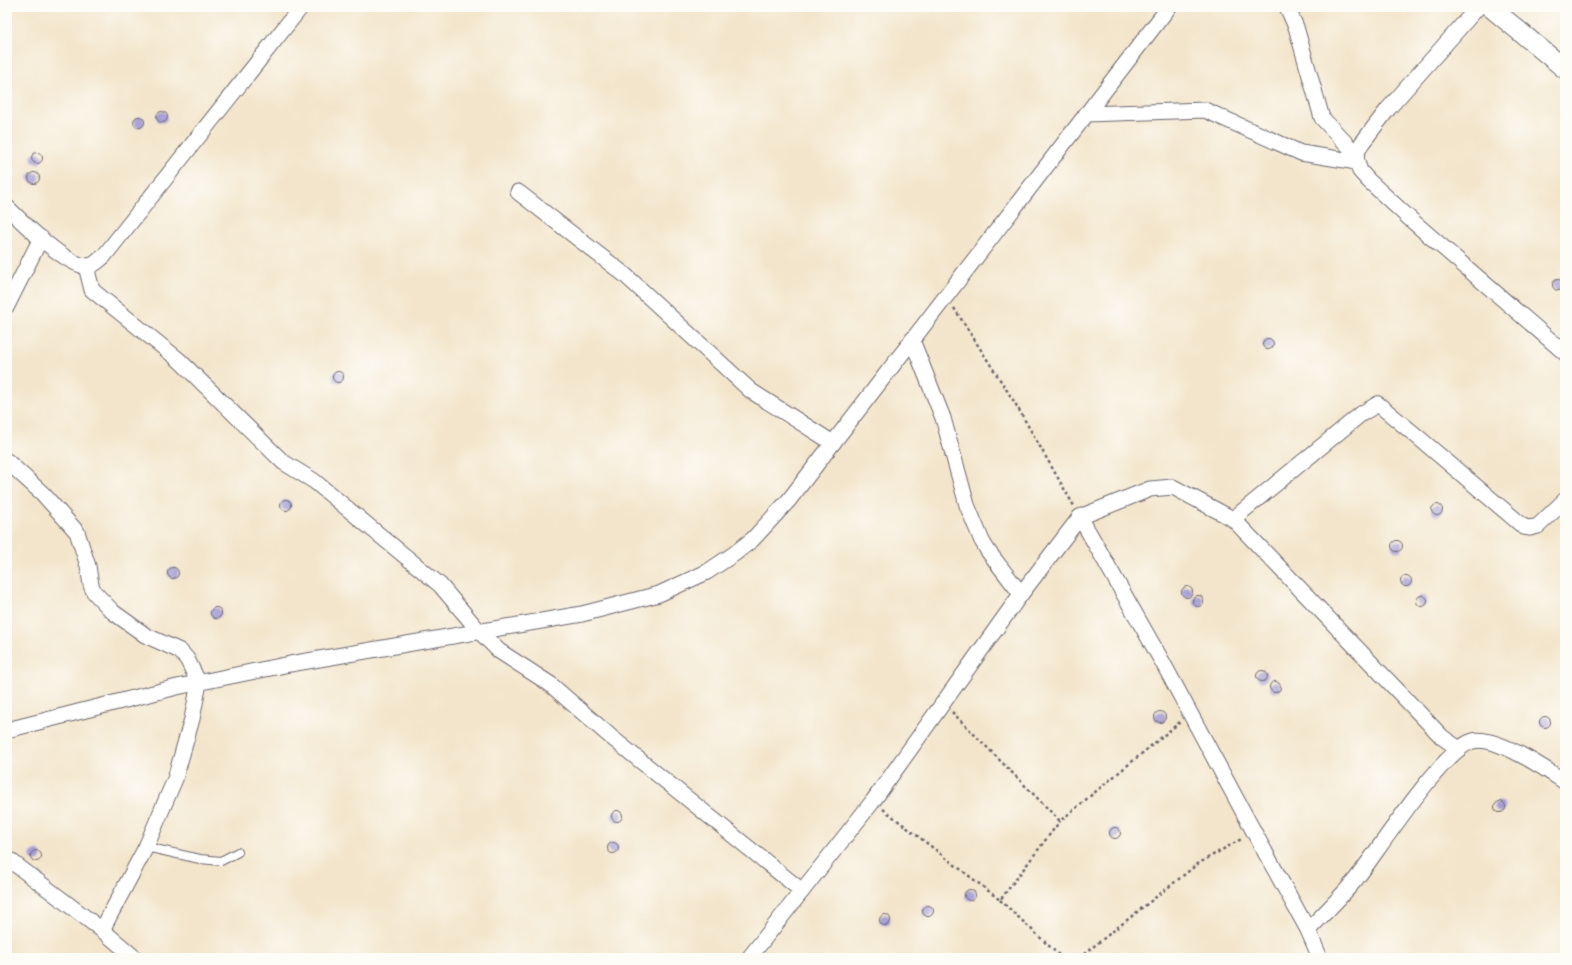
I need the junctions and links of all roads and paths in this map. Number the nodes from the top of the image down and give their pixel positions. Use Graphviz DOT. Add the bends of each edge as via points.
graph roads {
  1 [pos="301,7"];
  2 [pos="1169,7"];
  3 [pos="1287,7"];
  4 [pos="1478,7"];
  5 [pos="1490,7"];
  6 [pos="1565,69"];
  7 [pos="1086,114"];
  8 [pos="1357,158"];
  9 [pos="518,192"];
  10 [pos="7,207"];
  11 [pos="41,238"];
  12 [pos="86,266"];
  13 [pos="946,296"];
  14 [pos="7,306"];
  15 [pos="912,340"];
  16 [pos="1565,354"];
  17 [pos="833,442"];
  18 [pos="7,461"];
  19 [pos="1565,500"];
  20 [pos="1080,517"];
  21 [pos="1233,519"];
  22 [pos="1021,594"];
  23 [pos="479,631"];
  24 [pos="199,683"];
  25 [pos="943,703"];
  26 [pos="1191,713"];
  27 [pos="7,730"];
  28 [pos="1459,749"];
  29 [pos="1565,782"];
  30 [pos="873,801"];
  31 [pos="1060,821"];
  32 [pos="1254,832"];
  33 [pos="146,847"];
  34 [pos="238,852"];
  35 [pos="7,858"];
  36 [pos="802,891"];
  37 [pos="1000,900"];
  38 [pos="102,930"];
  39 [pos="1308,930"];
  40 [pos="753,956"];
  41 [pos="135,958"];
  42 [pos="1062,958"];
  43 [pos="1079,958"];
  44 [pos="1320,958"];
  1 -- 12 [label="street" via="104,256 93,265"];
  2 -- 7 [label="street"];
  3 -- 8 [label="street" via="1296,27 1322,118"];
  4 -- 8 [label="street" via="1388,109 1362,143"];
  5 -- 6 [label="street"];
  7 -- 8 [label="street" via="1205,110 1301,153"];
  7 -- 13 [label="street"];
  8 -- 16 [label="street" via="1360,171 1368,180"];
  9 -- 17 [label="street" via="626,275 751,391"];
  10 -- 11 [label="street"];
  11 -- 12 [label="street" via="60,254"];
  11 -- 14 [label="street"];
  12 -- 23 [label="street" via="92,290 179,360 283,462 314,481 440,586"];
  13 -- 15 [label="street"];
  13 -- 20 [label="path" via="1015,403"];
  15 -- 17 [label="street"];
  15 -- 22 [label="street" via="943,418 967,505 982,540"];
  17 -- 23 [label="street" via="789,500 753,539 707,572 659,594 614,607"];
  18 -- 24 [label="street" via="43,494 77,532 94,592 113,612 145,635 180,651"];
  19 -- 21 [label="street" via="1538,526 1524,527 1378,404 1361,414"];
  20 -- 21 [label="street" via="1150,489 1173,487"];
  20 -- 22 [label="street"];
  20 -- 26 [label="street"];
  21 -- 28 [label="street" via="1442,737"];
  22 -- 25 [label="street"];
  23 -- 24 [label="street" via="290,664"];
  23 -- 36 [label="street" via="505,655 550,684 635,757"];
  24 -- 27 [label="street"];
  24 -- 33 [label="street" via="175,779"];
  25 -- 30 [label="street"];
  25 -- 31 [label="path"];
  26 -- 31 [label="path"];
  26 -- 32 [label="street"];
  28 -- 29 [label="street" via="1472,741 1489,741 1521,755"];
  28 -- 39 [label="street" via="1417,796 1355,880"];
  30 -- 36 [label="street"];
  30 -- 37 [label="path"];
  31 -- 37 [label="path"];
  32 -- 39 [label="street"];
  32 -- 43 [label="path" via="1199,863"];
  33 -- 34 [label="lane" via="221,861"];
  33 -- 38 [label="street"];
  35 -- 38 [label="street"];
  36 -- 40 [label="street"];
  37 -- 42 [label="path"];
  38 -- 41 [label="street"];
  39 -- 44 [label="street"];
}
